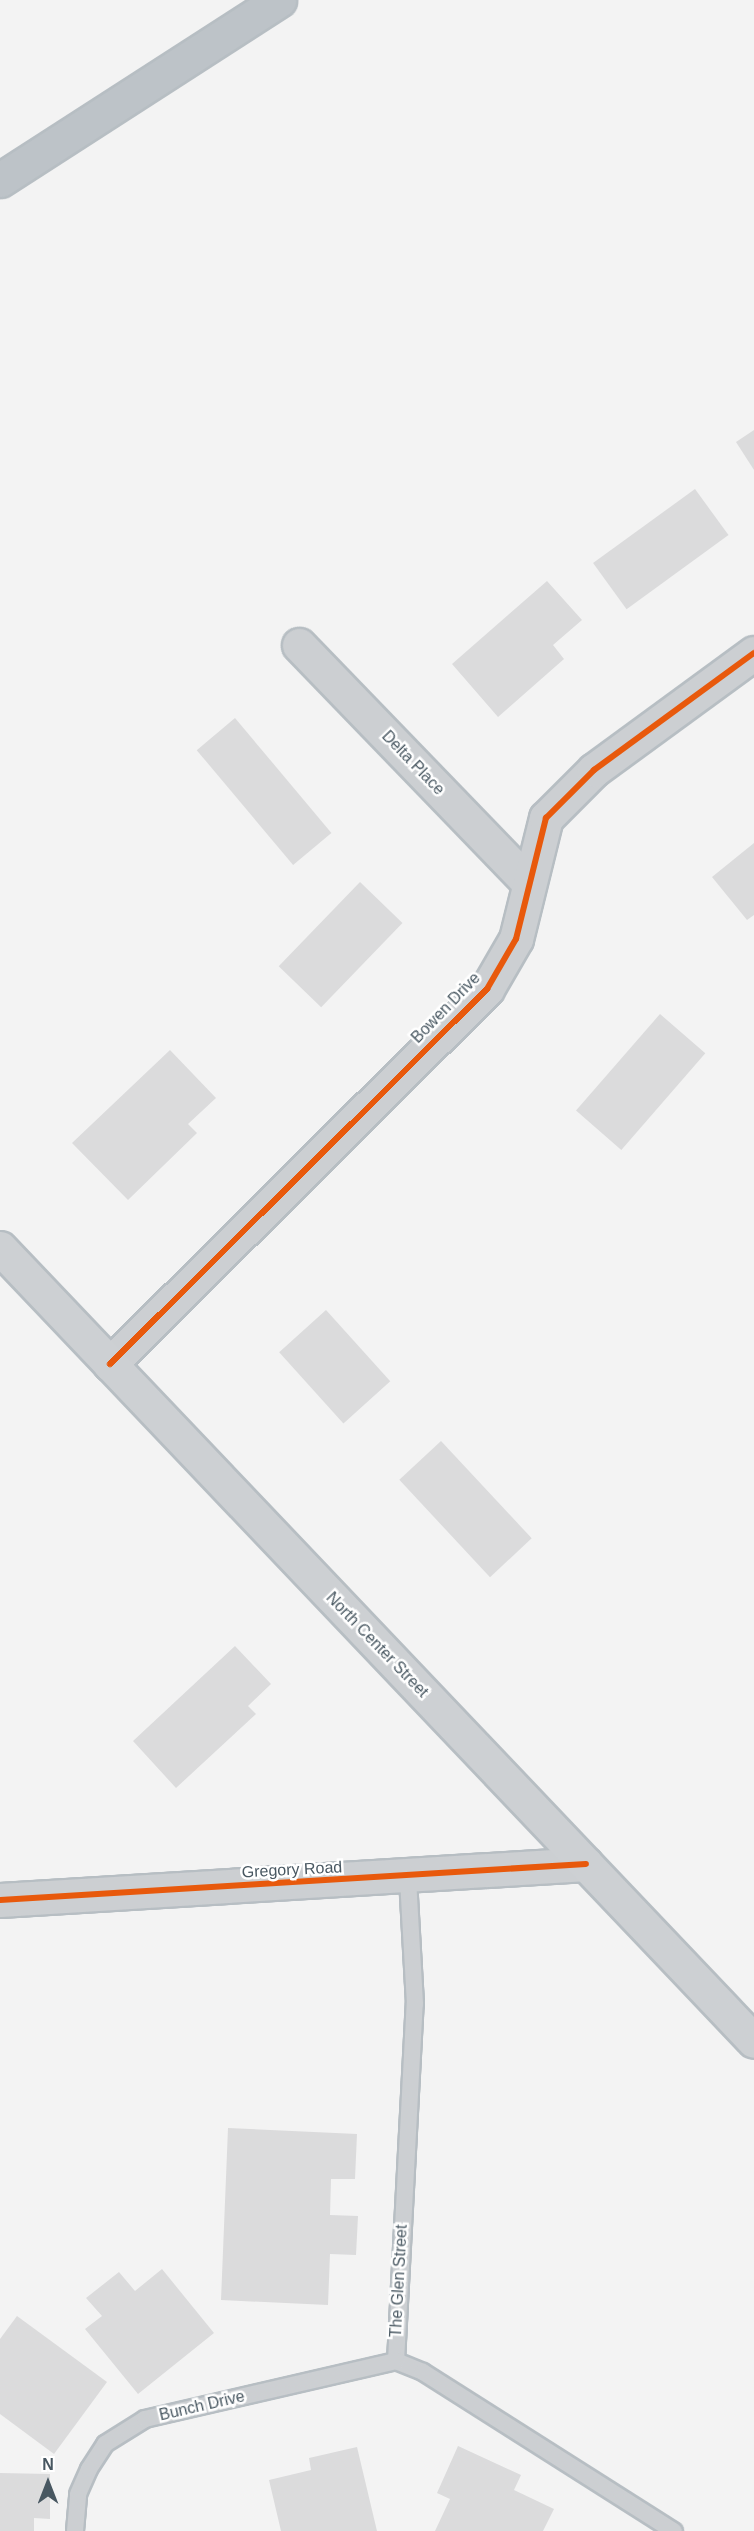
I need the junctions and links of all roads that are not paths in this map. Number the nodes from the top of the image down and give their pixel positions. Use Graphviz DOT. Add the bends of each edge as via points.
graph roads {
  1 [pos="279,0"];
  2 [pos="0,180"];
  3 [pos="300,645"];
  4 [pos="754,653"];
  5 [pos="526,881"];
  6 [pos="0,1248"];
  7 [pos="110,1364"];
  8 [pos="585,1864"];
  9 [pos="408,1877"];
  10 [pos="0,1900"];
  11 [pos="754,2041"];
  12 [pos="396,2361"];
  13 [pos="75,2531"];
  14 [pos="674,2531"];
  1 -- 2 [label="highway"];
  3 -- 5 [label="street, Delta Place"];
  4 -- 5 [label="street, Bowen Drive" via="594,770 546,818"];
  5 -- 7 [label="street, Bowen Drive" via="516,939 487,989"];
  6 -- 7 [label="main road, North Center Street"];
  7 -- 8 [label="main road, North Center Street"];
  8 -- 9 [label="street, Gregory Road"];
  8 -- 11 [label="main road, North Center Street"];
  9 -- 10 [label="street, Gregory Road"];
  9 -- 12 [label="lane, The Glen Street" via="414,2051 397,2272"];
  12 -- 13 [label="lane, Bunch Drive" via="145,2419 105,2444 89,2469 78,2494"];
  12 -- 14 [label="lane, The Glen Street" via="423,2372"];
}
